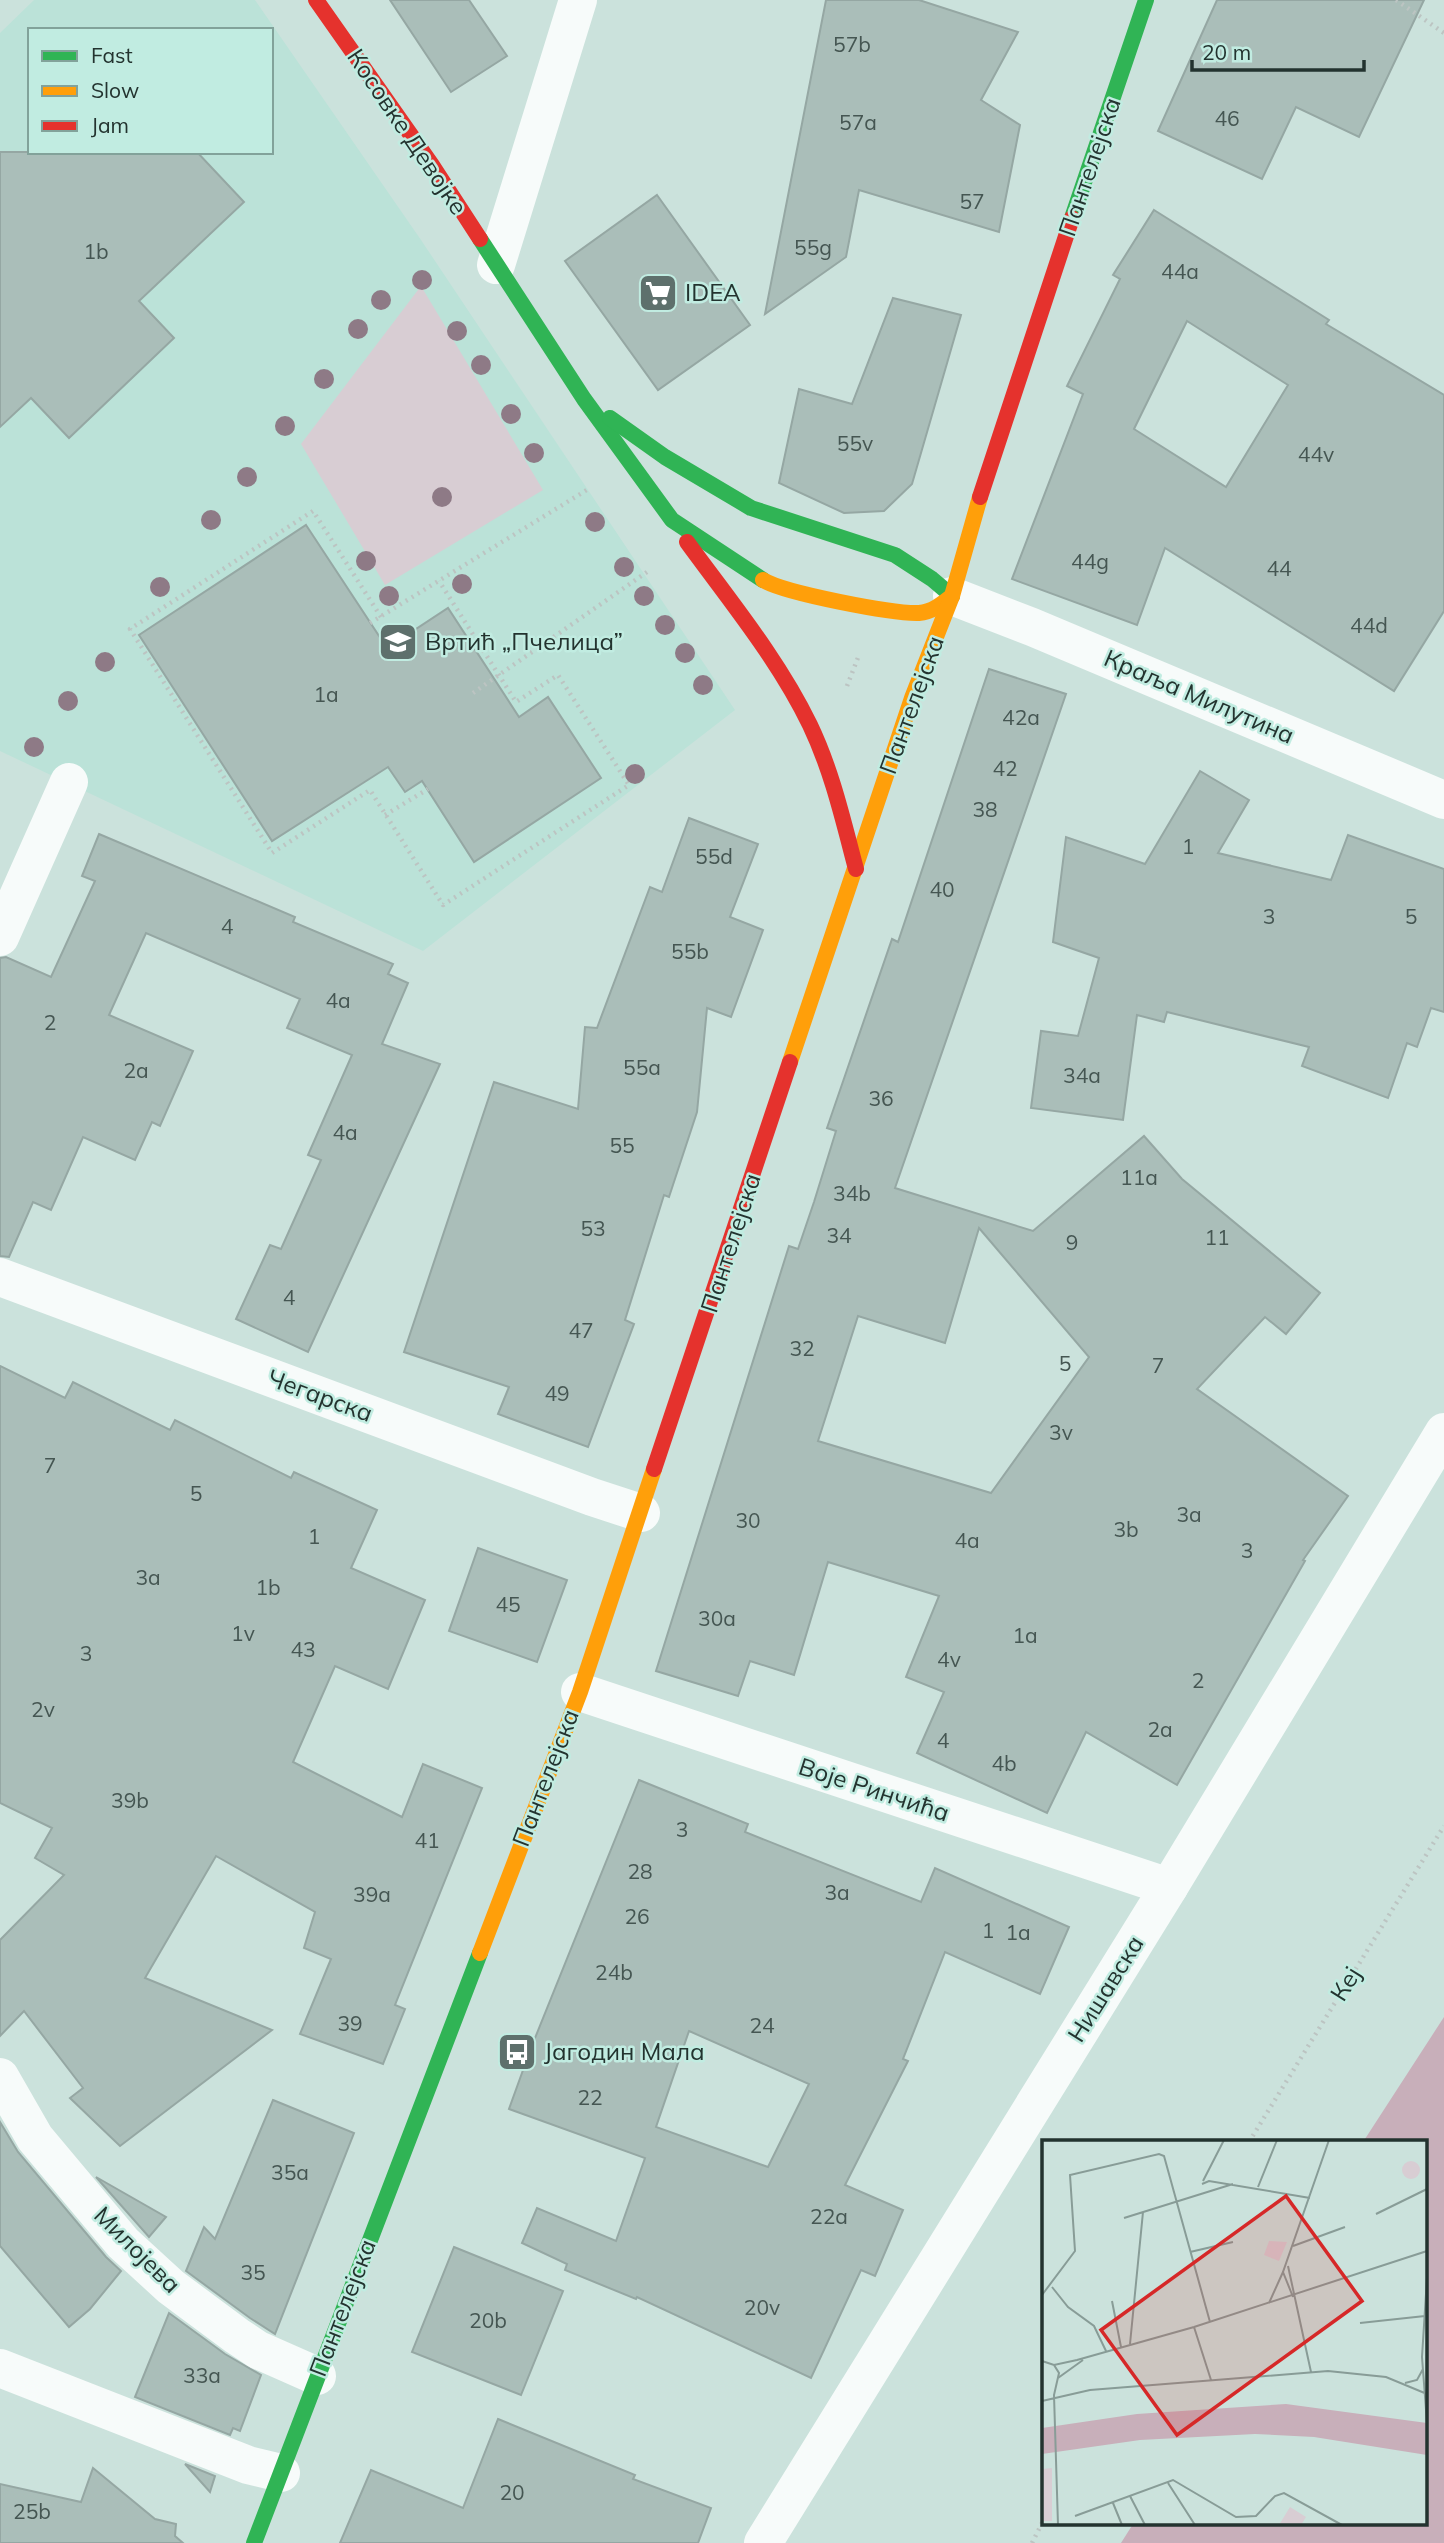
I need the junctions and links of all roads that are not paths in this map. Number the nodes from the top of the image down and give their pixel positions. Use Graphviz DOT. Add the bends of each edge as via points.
graph roads {
  1 [pos="316,0"];
  2 [pos="578,0"];
  3 [pos="1146,0"];
  4 [pos="496,265"];
  5 [pos="584,399"];
  6 [pos="672,520"];
  7 [pos="953,596"];
  8 [pos="69,782"];
  9 [pos="1444,800"];
  10 [pos="856,869"];
  11 [pos="0,937"];
  12 [pos="0,1277"];
  13 [pos="1444,1432"];
  14 [pos="641,1513"];
  15 [pos="580,1692"];
  16 [pos="1169,1887"];
  17 [pos="0,2077"];
  18 [pos="0,2368"];
  19 [pos="317,2376"];
  20 [pos="281,2473"];
  21 [pos="254,2543"];
  22 [pos="763,2543"];
  1 -- 4 [label="main road, Косовке Девојке"];
  2 -- 4 [label="street"];
  3 -- 7 [label="main road, Пантелејска" via="987,472"];
  4 -- 5 [label="main road, Косовке Девојке"];
  5 -- 6 [label="main road, Косовке Девојке"];
  5 -- 7 [label="main road, Косовке Девојке" via="719,491 763,512 895,555"];
  6 -- 7 [label="main road, Косовке Девојке" via="767,583 797,592 920,613"];
  6 -- 10 [label="main road" via="799,705 823,754"];
  7 -- 9 [label="street, Краља Милутина"];
  7 -- 10 [label="main road, Пантелејска" via="912,698"];
  8 -- 11 [label="street"];
  10 -- 14 [label="main road, Пантелејска"];
  12 -- 14 [label="street, Чегарска"];
  13 -- 16 [label="street, Нишавска"];
  14 -- 15 [label="main road, Пантелејска"];
  15 -- 16 [label="street, Воје Ринчића"];
  15 -- 19 [label="main road, Пантелејска"];
  16 -- 22 [label="street, Нишавска"];
  17 -- 19 [label="street, Милојева" via="35,2138 123,2243 171,2287 237,2336"];
  18 -- 20 [label="street" via="248,2465"];
  19 -- 20 [label="main road, Пантелејска"];
  20 -- 21 [label="main road, Пантелејска"];
}
